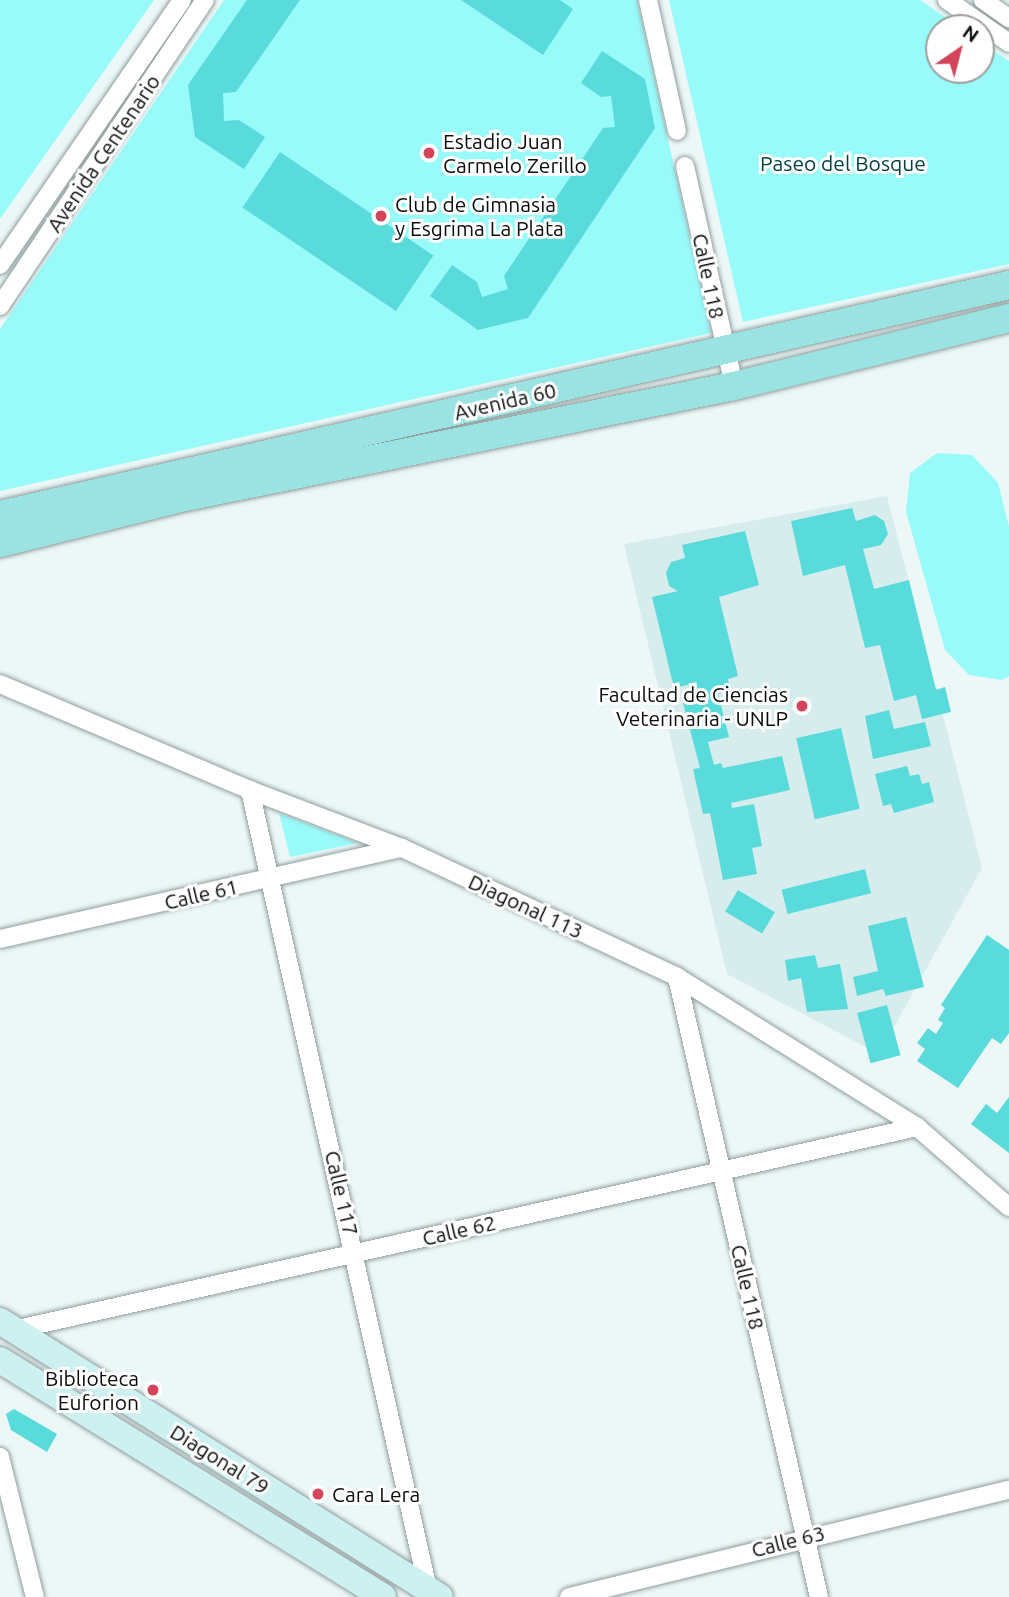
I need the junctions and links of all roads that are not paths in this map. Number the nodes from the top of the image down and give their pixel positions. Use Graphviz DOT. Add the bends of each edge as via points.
graph roads {
  1 [pos="182,0"];
  2 [pos="205,0"];
  3 [pos="648,0"];
  4 [pos="947,0"];
  5 [pos="983,0"];
  6 [pos="1009,18"];
  7 [pos="1009,43"];
  8 [pos="677,131"];
  9 [pos="685,166"];
  10 [pos="0,265"];
  11 [pos="1009,285"];
  12 [pos="0,306"];
  13 [pos="1009,317"];
  14 [pos="725,351"];
  15 [pos="734,386"];
  16 [pos="0,515"];
  17 [pos="0,543"];
  18 [pos="0,684"];
  19 [pos="250,790"];
  20 [pos="402,848"];
  21 [pos="270,878"];
  22 [pos="0,939"];
  23 [pos="677,977"];
  24 [pos="917,1127"];
  25 [pos="721,1171"];
  26 [pos="1009,1207"];
  27 [pos="356,1253"];
  28 [pos="5,1328"];
  29 [pos="0,1360"];
  30 [pos="0,1457"];
  31 [pos="1009,1490"];
  32 [pos="805,1536"];
  33 [pos="432,1594"];
  34 [pos="35,1597"];
  35 [pos="383,1597"];
  36 [pos="569,1597"];
  37 [pos="819,1597"];
  1 -- 10 [label="street, Avenida Centenario"];
  2 -- 12 [label="street, Avenida Centenario"];
  3 -- 8 [label="street"];
  4 -- 7 [label="street"];
  5 -- 6 [label="street"];
  9 -- 14 [label="street, Calle 118"];
  11 -- 14 [label="main road, Avenida 60"];
  13 -- 15 [label="main road, Avenida 60"];
  14 -- 15 [label="street, Calle 118"];
  14 -- 16 [label="main road, Avenida 60"];
  15 -- 17 [label="main road, Avenida 60" via="185,497"];
  18 -- 19 [label="street, Diagonal 113"];
  19 -- 20 [label="street, Diagonal 113"];
  19 -- 21 [label="street, Calle 117"];
  20 -- 21 [label="street, Calle 61"];
  20 -- 23 [label="street, Diagonal 113"];
  21 -- 22 [label="street, Calle 61"];
  21 -- 27 [label="street, Calle 117"];
  23 -- 24 [label="street, Diagonal 113"];
  23 -- 25 [label="street, Calle 118"];
  24 -- 25 [label="street, Calle 62"];
  24 -- 26 [label="street, Diagonal 113"];
  25 -- 27 [label="street, Calle 62"];
  25 -- 32 [label="street, Calle 118"];
  27 -- 28 [label="street, Calle 62"];
  27 -- 33 [label="street, Calle 117"];
  28 -- 33 [label="main road, Diagonal 79"];
  29 -- 35 [label="main road, Diagonal 79"];
  30 -- 34 [label="street"];
  31 -- 32 [label="street, Calle 63"];
  32 -- 36 [label="street, Calle 63"];
  32 -- 37 [label="street, Calle 118"];
}
